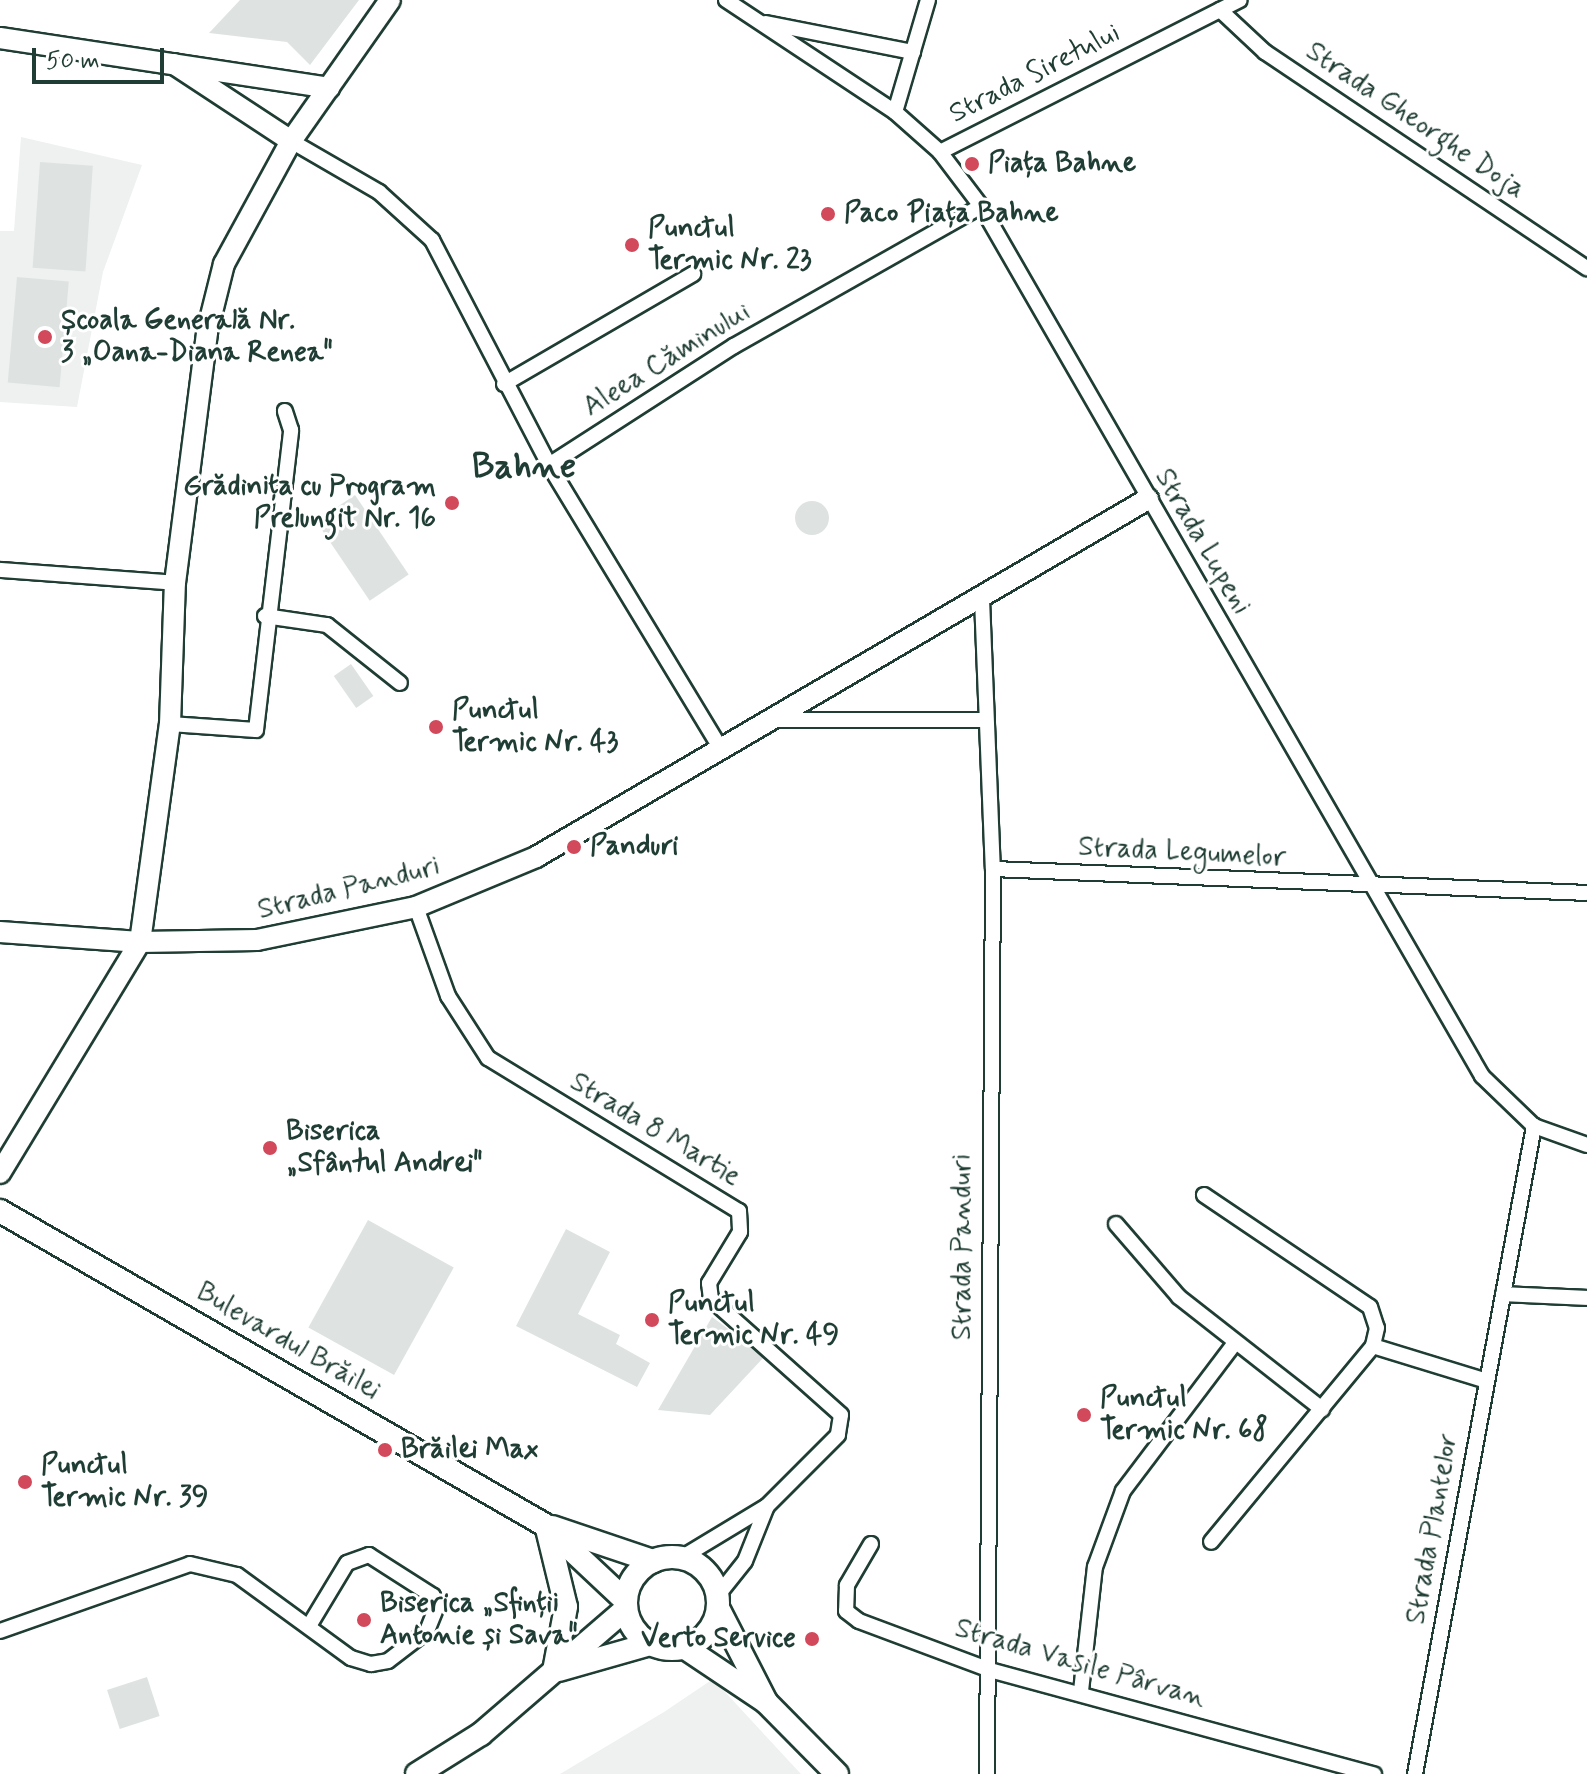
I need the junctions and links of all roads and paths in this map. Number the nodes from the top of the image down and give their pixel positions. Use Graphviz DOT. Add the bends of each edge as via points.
graph roads {
  1 [pos="390,0"];
  2 [pos="726,0"];
  3 [pos="928,0"];
  4 [pos="1240,0"];
  5 [pos="1220,10"];
  6 [pos="758,21"];
  7 [pos="0,38"];
  8 [pos="913,52"];
  9 [pos="171,62"];
  10 [pos="329,88"];
  11 [pos="895,112"];
  12 [pos="291,141"];
  13 [pos="940,152"];
  14 [pos="981,206"];
  15 [pos="1587,268"];
  16 [pos="693,274"];
  17 [pos="504,384"];
  18 [pos="285,411"];
  19 [pos="549,465"];
  20 [pos="1148,499"];
  21 [pos="0,570"];
  22 [pos="175,583"];
  23 [pos="982,599"];
  24 [pos="265,616"];
  25 [pos="400,683"];
  26 [pos="762,720"];
  27 [pos="985,720"];
  28 [pos="170,724"];
  29 [pos="719,746"];
  30 [pos="993,869"];
  31 [pos="1369,888"];
  32 [pos="1587,893"];
  33 [pos="416,907"];
  34 [pos="0,932"];
  35 [pos="140,942"];
  36 [pos="1534,1126"];
  37 [pos="1587,1145"];
  38 [pos="0,1173"];
  39 [pos="1204,1195"];
  40 [pos="0,1211"];
  41 [pos="1116,1224"];
  42 [pos="1503,1294"];
  43 [pos="1587,1298"];
  44 [pos="1235,1343"];
  45 [pos="1373,1346"];
  46 [pos="1487,1381"];
  47 [pos="1322,1409"];
  48 [pos="767,1506"];
  49 [pos="545,1525"];
  50 [pos="1211,1542"];
  51 [pos="871,1544"];
  52 [pos="681,1558"];
  53 [pos="653,1561"];
  54 [pos="718,1602"];
  55 [pos="626,1605"];
  56 [pos="309,1626"];
  57 [pos="0,1631"];
  58 [pos="650,1644"];
  59 [pos="684,1647"];
  60 [pos="990,1670"];
  61 [pos="554,1671"];
  62 [pos="1081,1691"];
  63 [pos="766,1702"];
  64 [pos="417,1774"];
  65 [pos="837,1774"];
  66 [pos="987,1774"];
  67 [pos="1374,1774"];
  68 [pos="1415,1774"];
  1 -- 10 [label="street"];
  2 -- 6 [label="street, Strada Lupeni"];
  3 -- 8 [label="street"];
  4 -- 5 [label="street, Strada Siretului"];
  5 -- 13 [label="street, Strada Siretului"];
  5 -- 15 [label="street, Strada Gheorghe Doja" via="1265,52"];
  6 -- 8 [label="street"];
  6 -- 11 [label="street, Strada Lupeni"];
  7 -- 9 [label="street"];
  8 -- 11 [label="street"];
  9 -- 10 [label="street"];
  9 -- 12 [label="street"];
  10 -- 12 [label="street"];
  11 -- 13 [label="street, Strada Lupeni"];
  12 -- 17 [label="street" via="379,192 432,240"];
  12 -- 22 [label="street" via="224,264 207,332"];
  13 -- 14 [label="street, Strada Lupeni"];
  14 -- 19 [label="street, Aleea Căminului" via="734,346"];
  14 -- 20 [label="street, Strada Lupeni"];
  16 -- 17 [label="street"];
  17 -- 19 [label="street"];
  18 -- 24 [label="street" via="291,430"];
  19 -- 29 [label="street"];
  20 -- 23 [label="street, Strada Panduri"];
  20 -- 31 [label="street, Strada Lupeni"];
  21 -- 22 [label="street"];
  22 -- 28 [label="street"];
  23 -- 26 [label="street, Strada Panduri"];
  23 -- 27 [label="street, Strada Panduri"];
  24 -- 25 [label="street" via="327,625"];
  24 -- 28 [label="street" via="256,730"];
  26 -- 27 [label="street"];
  26 -- 29 [label="street, Strada Panduri"];
  27 -- 30 [label="street, Strada Panduri"];
  28 -- 35 [label="street"];
  29 -- 33 [label="street, Strada Panduri" via="536,857"];
  30 -- 31 [label="street, Strada Legumelor"];
  30 -- 60 [label="street, Strada Panduri"];
  31 -- 32 [label="street, Strada Legumelor"];
  31 -- 36 [label="street, Strada Lupeni" via="1482,1076"];
  33 -- 35 [label="street, Strada Panduri" via="285,937"];
  33 -- 48 [label="street, Strada 8 Martie" via="448,996 488,1058 739,1211 740,1232 709,1283 711,1299 831,1405 843,1425"];
  34 -- 35 [label="street, Strada Panduri"];
  35 -- 38 [label="street"];
  36 -- 37 [label="street, Strada Lupeni"];
  36 -- 42 [label="street, Strada Plantelor"];
  39 -- 45 [label="street" via="1370,1307"];
  40 -- 49 [label="main road, Bulevardul Brăilei"];
  41 -- 44 [label="street" via="1139,1257"];
  42 -- 43 [label="street"];
  42 -- 46 [label="street, Strada Plantelor"];
  44 -- 47 [label="street"];
  44 -- 62 [label="street" via="1123,1491 1095,1567"];
  45 -- 46 [label="street"];
  45 -- 47 [label="street"];
  46 -- 68 [label="street, Strada Plantelor"];
  47 -- 50 [label="street"];
  48 -- 52 [label="street"];
  48 -- 54 [label="street" via="745,1561"];
  49 -- 53 [label="main road, Bulevardul Brăilei"];
  49 -- 55 [label="main road, Bulevardul Brăilei"];
  49 -- 61 [label="main road" via="565,1595"];
  51 -- 60 [label="street, Strada Vasile Pârvan" via="847,1585 846,1611"];
  52 -- 53 [label="main road"];
  52 -- 54 [label="main road" via="703,1569"];
  53 -- 55 [label="main road" via="635,1576"];
  54 -- 59 [label="main road" via="712,1627"];
  54 -- 63 [label="main road"];
  55 -- 58 [label="main road"];
  55 -- 61 [label="main road"];
  56 -- 56 [label="street" via="351,1658 388,1661 427,1631 437,1606 433,1596 369,1555 347,1563"];
  56 -- 57 [label="street" via="237,1575 190,1564"];
  58 -- 59 [label="main road"];
  58 -- 61 [label="main road"];
  59 -- 63 [label="main road"];
  60 -- 62 [label="street, Strada Vasile Pârvan"];
  60 -- 66 [label="street, Strada Panduri"];
  61 -- 64 [label="main road" via="481,1734"];
  62 -- 67 [label="street, Strada Vasile Pârvan"];
  63 -- 65 [label="main road"];
}
